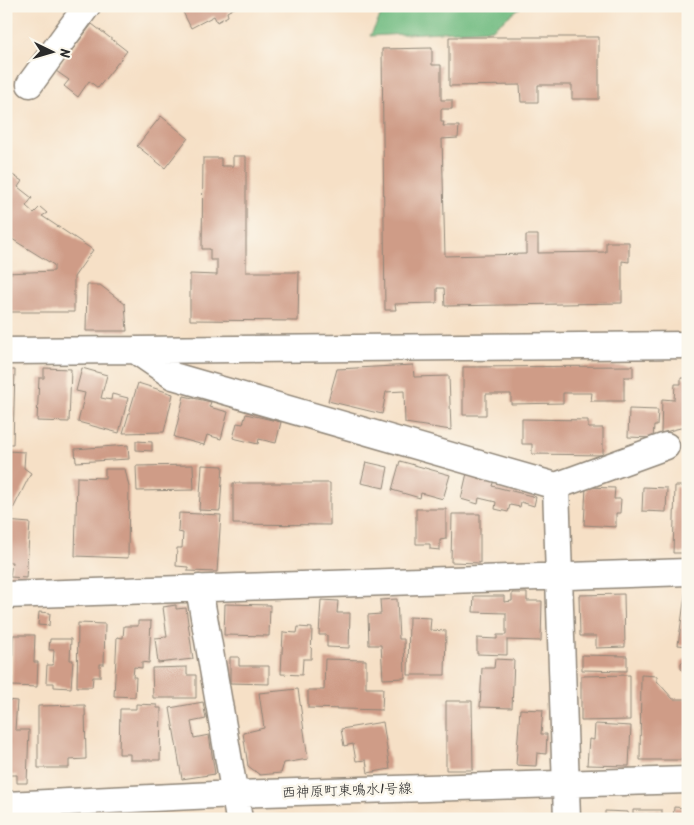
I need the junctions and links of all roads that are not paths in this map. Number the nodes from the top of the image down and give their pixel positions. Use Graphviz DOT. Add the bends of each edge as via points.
graph roads {
  1 [pos="87,6"];
  2 [pos="30,84"];
  3 [pos="688,345"];
  4 [pos="135,350"];
  5 [pos="6,351"];
  6 [pos="666,446"];
  7 [pos="556,486"];
  8 [pos="688,572"];
  9 [pos="560,577"];
  10 [pos="199,588"];
  11 [pos="6,595"];
  12 [pos="688,780"];
  13 [pos="565,784"];
  14 [pos="6,805"];
  15 [pos="237,807"];
  16 [pos="567,819"];
  1 -- 2 [label="street"];
  3 -- 4 [label="street"];
  4 -- 5 [label="street"];
  4 -- 7 [label="street" via="173,376"];
  6 -- 7 [label="street"];
  7 -- 9 [label="street"];
  8 -- 9 [label="street"];
  9 -- 10 [label="street"];
  9 -- 13 [label="street"];
  10 -- 11 [label="street"];
  10 -- 15 [label="street"];
  12 -- 13 [label="street, 西神原町東鳴水1号線"];
  13 -- 15 [label="street, 西神原町東鳴水1号線"];
  13 -- 16 [label="street"];
  14 -- 15 [label="street, 西神原町東鳴水1号線"];
}
